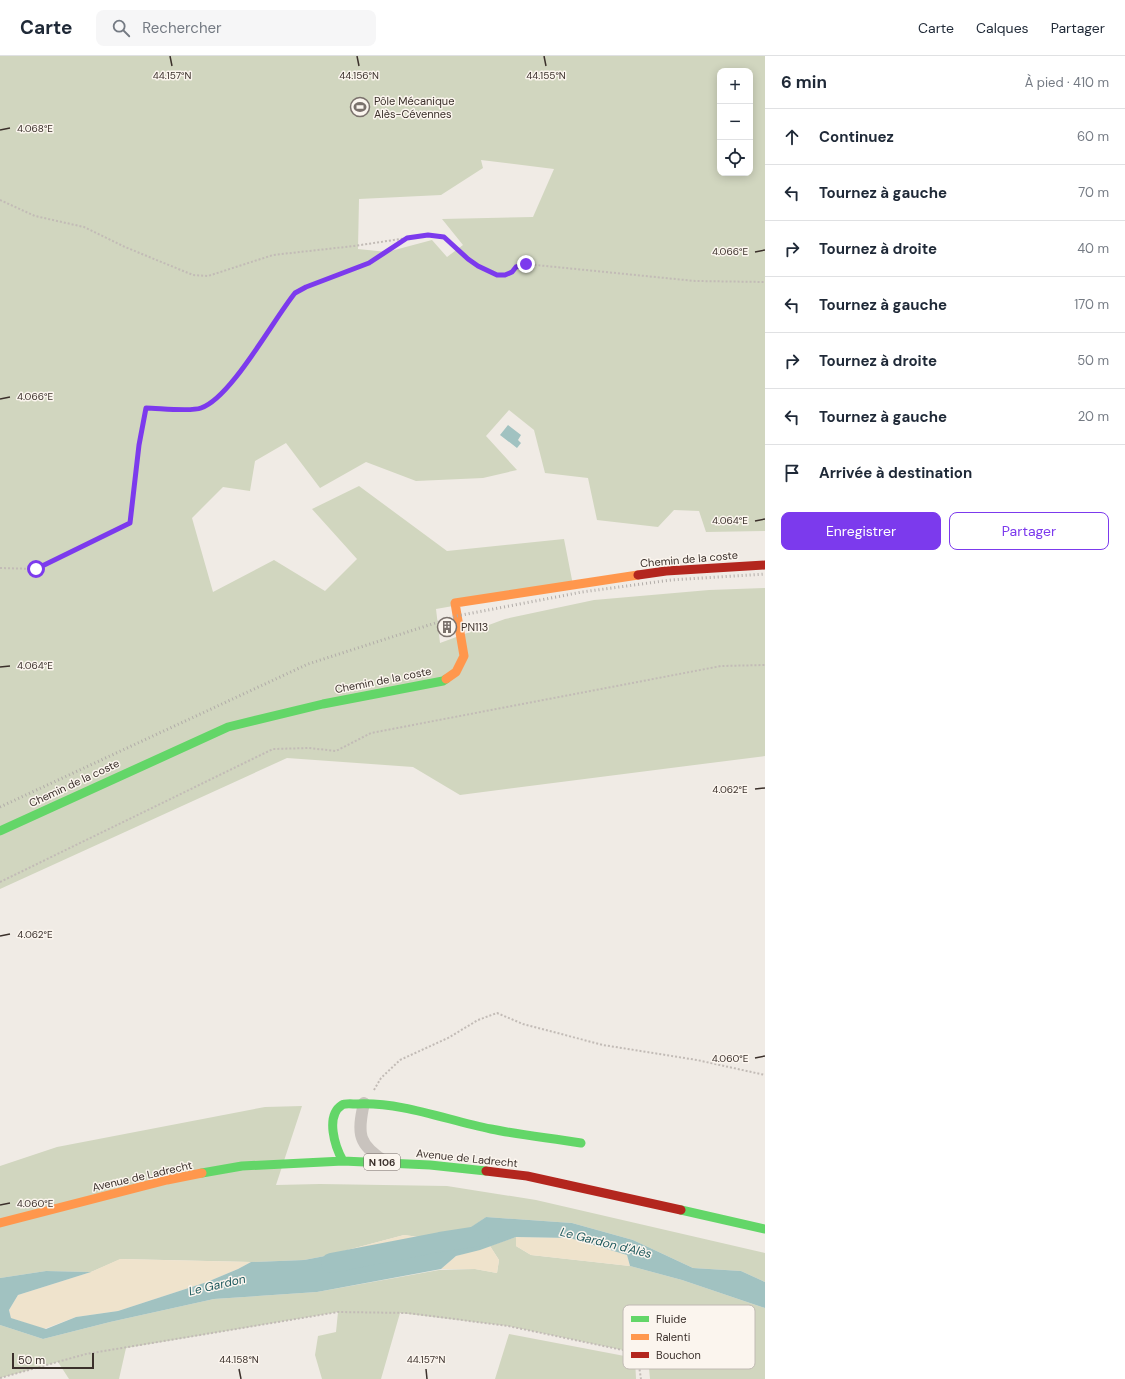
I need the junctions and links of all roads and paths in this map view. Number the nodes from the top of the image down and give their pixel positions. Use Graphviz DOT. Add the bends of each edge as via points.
graph roads {
  1 [pos="0,200"];
  2 [pos="407,238"];
  3 [pos="765,282"];
  4 [pos="765,565"];
  5 [pos="0,568"];
  6 [pos="765,664"];
  7 [pos="0,831"];
  8 [pos="0,882"];
  9 [pos="765,1075"];
  10 [pos="368,1103"];
  11 [pos="581,1143"];
  12 [pos="343,1161"];
  13 [pos="387,1163"];
  14 [pos="0,1223"];
  15 [pos="765,1229"];
  16 [pos="623,1350"];
  17 [pos="639,1369"];
  18 [pos="0,1378"];
  19 [pos="641,1379"];
  1 -- 2 [label="path" via="35,216 84,227 159,261 202,277 273,255"];
  2 -- 3 [label="path" via="428,235 444,237 468,259 497,275 505,275 526,264 695,281"];
  2 -- 5 [label="path" via="369,263 295,293 232,383 212,402 199,409 146,408 130,523 36,569"];
  4 -- 7 [label="street, Chemin de la coste" via="666,571 455,603 464,656 456,672 443,681 323,704 228,727"];
  6 -- 8 [label="path" via="721,666 371,733 336,751 309,748 273,749"];
  9 -- 10 [label="path" via="697,1060 603,1045 523,1024 497,1013 400,1060 381,1078"];
  10 -- 11 [label="street" via="412,1110 490,1129"];
  10 -- 12 [label="street" via="343,1104 336,1110 333,1121 334,1135"];
  10 -- 13 [label="street" via="359,1123 363,1141 374,1154"];
  12 -- 13 [label="street, Avenue de Ladrecht / N 106"];
  12 -- 14 [label="street, Avenue de Ladrecht / N 106" via="242,1166 167,1180"];
  13 -- 15 [label="street, Avenue de Ladrecht / N 106" via="527,1176"];
  16 -- 18 [label="path" via="508,1326 408,1313 338,1312 86,1354"];
  17 -- 19 [label="path"];
}
